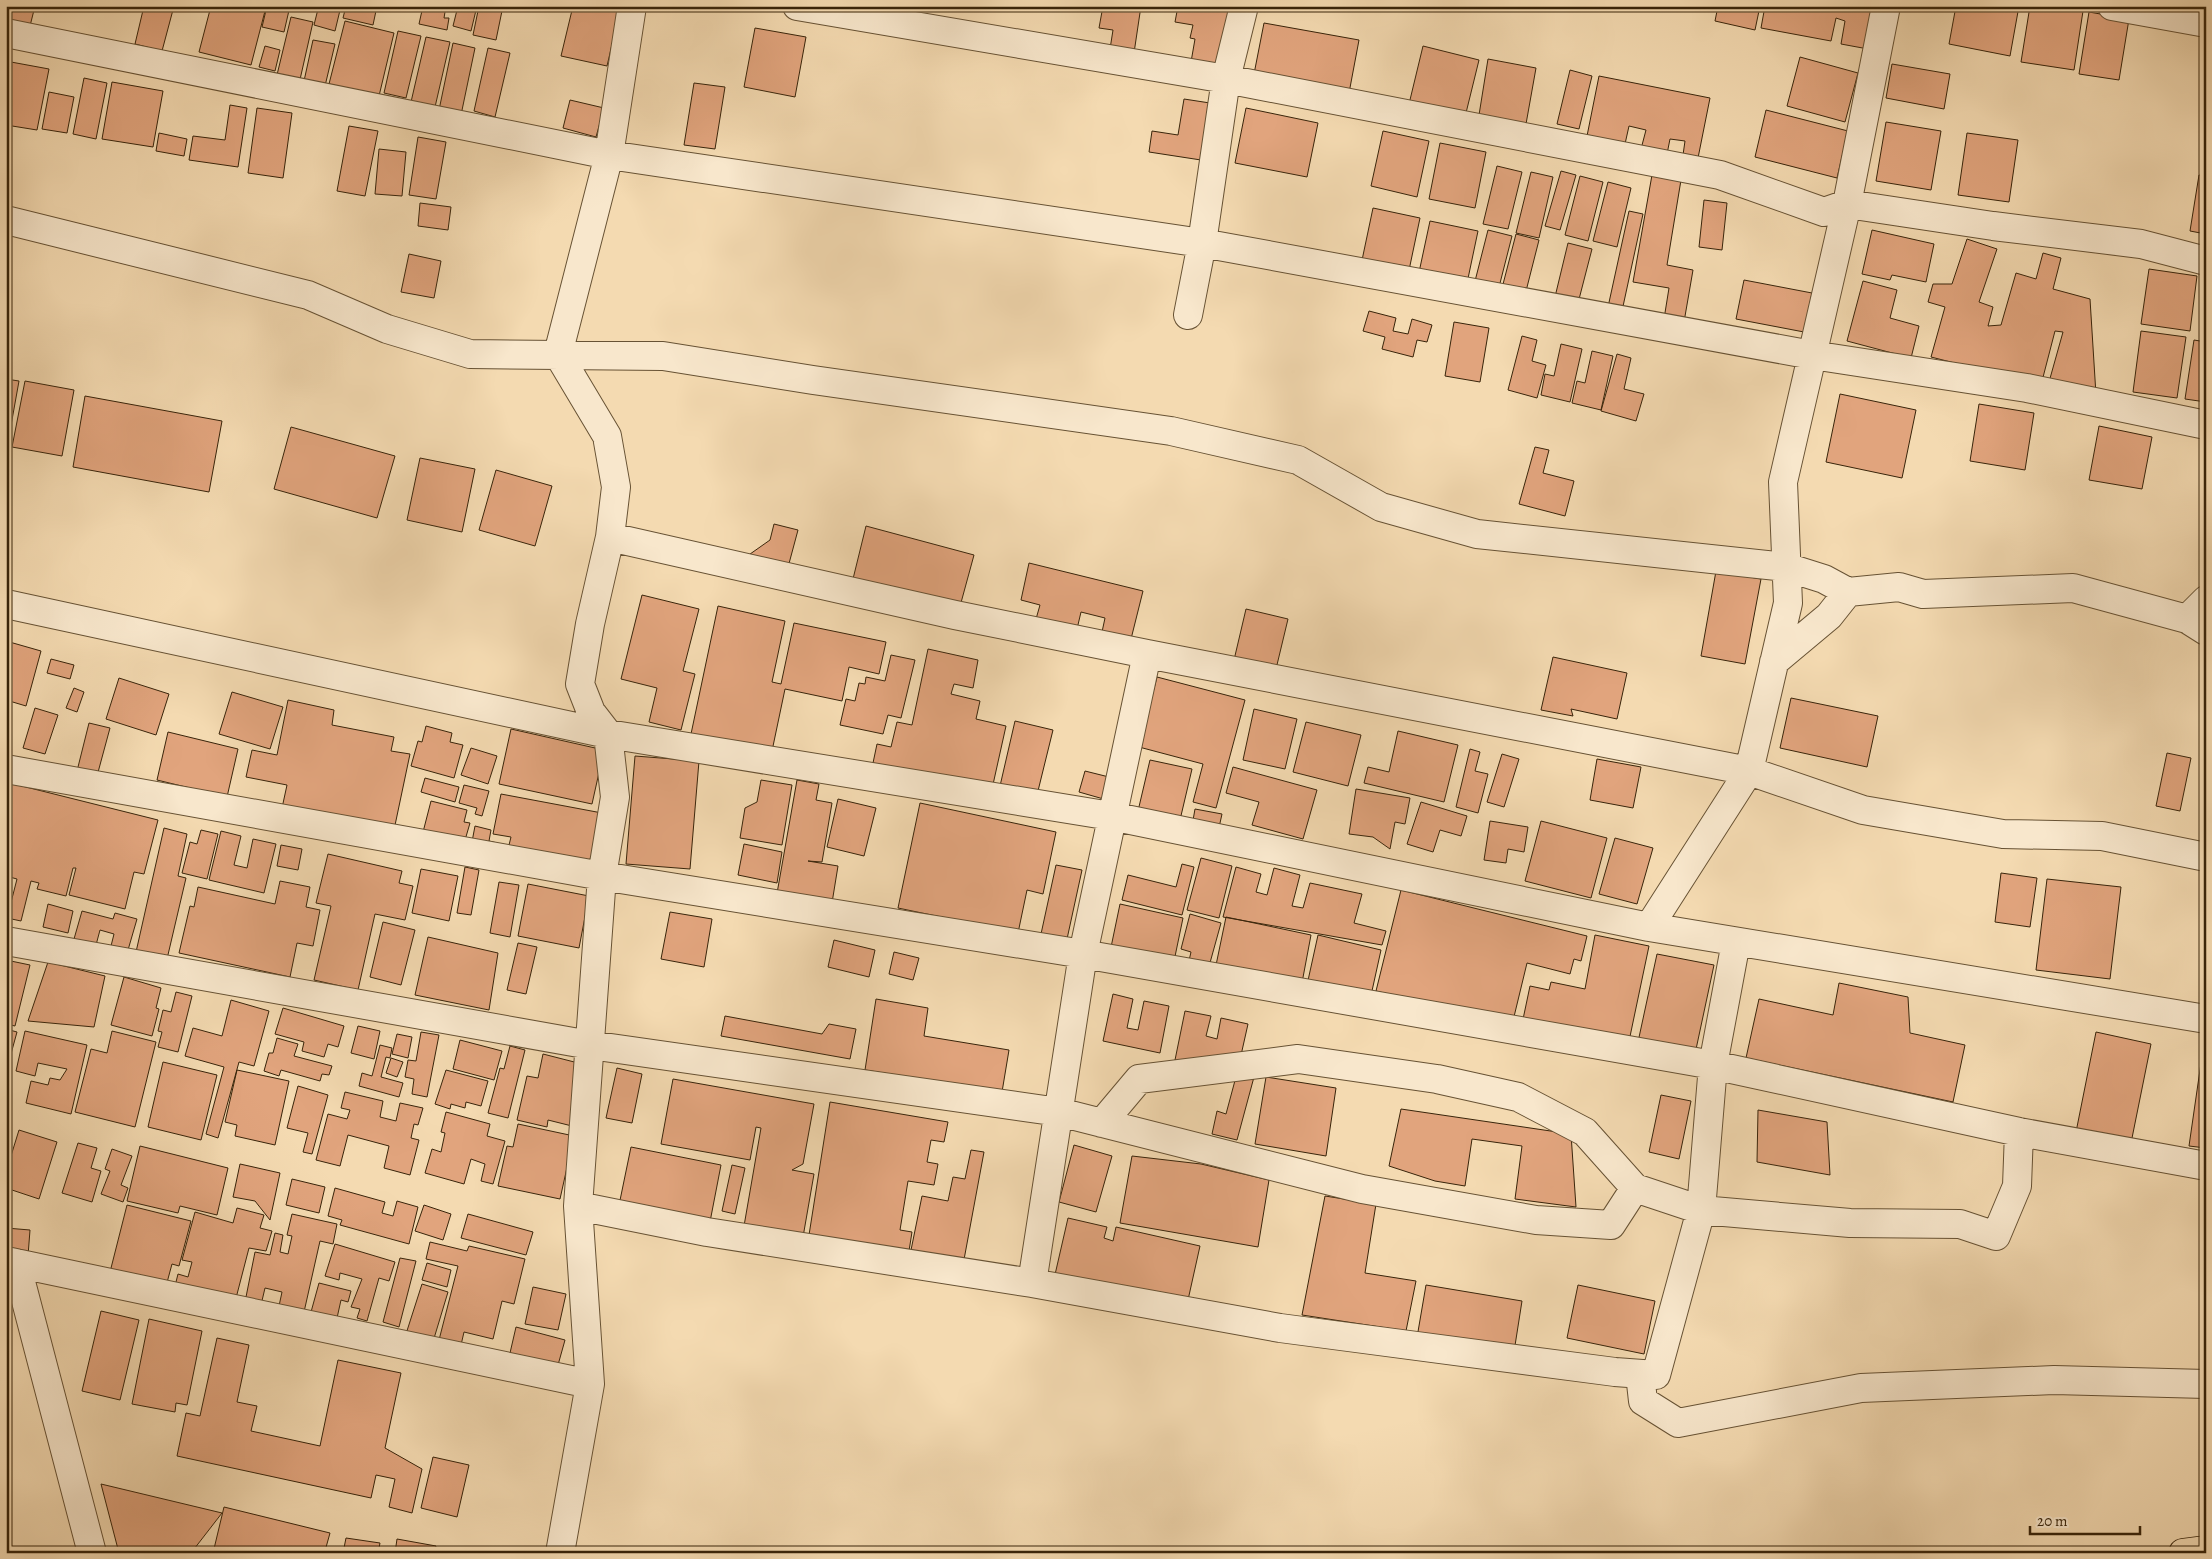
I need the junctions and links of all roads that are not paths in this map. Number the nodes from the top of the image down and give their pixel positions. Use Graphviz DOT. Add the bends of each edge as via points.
graph roads {
  1 [pos="632,6"];
  2 [pos="798,6"];
  3 [pos="1244,6"];
  4 [pos="1886,6"];
  5 [pos="2112,6"];
  6 [pos="2206,23"];
  7 [pos="6,33"];
  8 [pos="1226,79"];
  9 [pos="609,155"];
  10 [pos="1847,204"];
  11 [pos="6,220"];
  12 [pos="1202,243"];
  13 [pos="2206,262"];
  14 [pos="1188,315"];
  15 [pos="558,354"];
  16 [pos="1812,355"];
  17 [pos="2206,425"];
  18 [pos="610,538"];
  19 [pos="1786,567"];
  20 [pos="1848,592"];
  21 [pos="2206,600"];
  22 [pos="6,604"];
  23 [pos="2196,625"];
  24 [pos="1147,654"];
  25 [pos="1774,662"];
  26 [pos="608,734"];
  27 [pos="6,768"];
  28 [pos="1749,771"];
  29 [pos="1111,816"];
  30 [pos="2206,857"];
  31 [pos="602,876"];
  32 [pos="1649,927"];
  33 [pos="6,942"];
  34 [pos="1736,942"];
  35 [pos="1083,954"];
  36 [pos="2206,1020"];
  37 [pos="590,1045"];
  38 [pos="1713,1065"];
  39 [pos="1059,1112"];
  40 [pos="1102,1123"];
  41 [pos="2018,1132"];
  42 [pos="2206,1166"];
  43 [pos="1635,1188"];
  44 [pos="578,1206"];
  45 [pos="1701,1210"];
  46 [pos="11,1262"];
  47 [pos="1032,1283"];
  48 [pos="1640,1374"];
  49 [pos="590,1384"];
  50 [pos="2206,1384"];
  51 [pos="2206,1550"];
  52 [pos="92,1553"];
  53 [pos="560,1553"];
  54 [pos="2183,1553"];
  1 -- 9 [label="street"];
  2 -- 8 [label="street"];
  3 -- 8 [label="street"];
  4 -- 10 [label="street"];
  5 -- 6 [label="street"];
  7 -- 9 [label="street"];
  8 -- 10 [label="street" via="1720,175 1824,212"];
  8 -- 12 [label="street"];
  9 -- 12 [label="street"];
  9 -- 15 [label="street"];
  10 -- 13 [label="street" via="2141,244"];
  10 -- 16 [label="street"];
  11 -- 15 [label="street" via="308,295 387,329 470,354"];
  12 -- 14 [label="street"];
  12 -- 16 [label="street"];
  15 -- 18 [label="street" via="607,436 616,487"];
  15 -- 19 [label="street" via="663,356 1171,431 1298,460 1381,507 1477,534"];
  16 -- 17 [label="street" via="2027,388"];
  16 -- 19 [label="street" via="1783,482"];
  18 -- 24 [label="street" via="954,615"];
  18 -- 26 [label="street" via="580,684 591,712"];
  19 -- 20 [label="street" via="1824,579"];
  19 -- 25 [label="street" via="1788,603"];
  20 -- 23 [label="street" via="1899,587 1924,594 2073,588"];
  20 -- 25 [label="street" via="1830,616"];
  21 -- 23 [label="street"];
  22 -- 26 [label="street"];
  24 -- 28 [label="street"];
  24 -- 29 [label="street"];
  25 -- 28 [label="street"];
  26 -- 29 [label="street"];
  26 -- 31 [label="street" via="615,797"];
  27 -- 31 [label="street"];
  28 -- 30 [label="street" via="1863,810 2003,834 2102,836"];
  28 -- 32 [label="street"];
  29 -- 32 [label="street"];
  29 -- 35 [label="street"];
  31 -- 35 [label="street"];
  31 -- 37 [label="street"];
  32 -- 34 [label="street"];
  33 -- 37 [label="street"];
  34 -- 36 [label="street"];
  34 -- 38 [label="street"];
  35 -- 38 [label="street"];
  35 -- 39 [label="street"];
  37 -- 39 [label="street"];
  37 -- 44 [label="street"];
  38 -- 41 [label="street"];
  38 -- 45 [label="street"];
  39 -- 40 [label="street"];
  39 -- 47 [label="street"];
  40 -- 43 [label="street" via="1362,1189 1536,1220 1611,1225"];
  40 -- 43 [label="street" via="1139,1079 1298,1059 1436,1079 1518,1097 1585,1132"];
  41 -- 42 [label="street"];
  41 -- 45 [label="street" via="2017,1186 1996,1236 1960,1224 1850,1223"];
  43 -- 45 [label="street"];
  44 -- 47 [label="street" via="708,1232"];
  44 -- 49 [label="street"];
  45 -- 48 [label="street" via="1656,1375"];
  46 -- 49 [label="street"];
  46 -- 52 [label="street"];
  47 -- 48 [label="street" via="1280,1328"];
  48 -- 50 [label="street" via="1643,1401 1678,1423 1861,1388 2054,1380"];
  49 -- 53 [label="street"];
  51 -- 54 [label="highway"];
}
